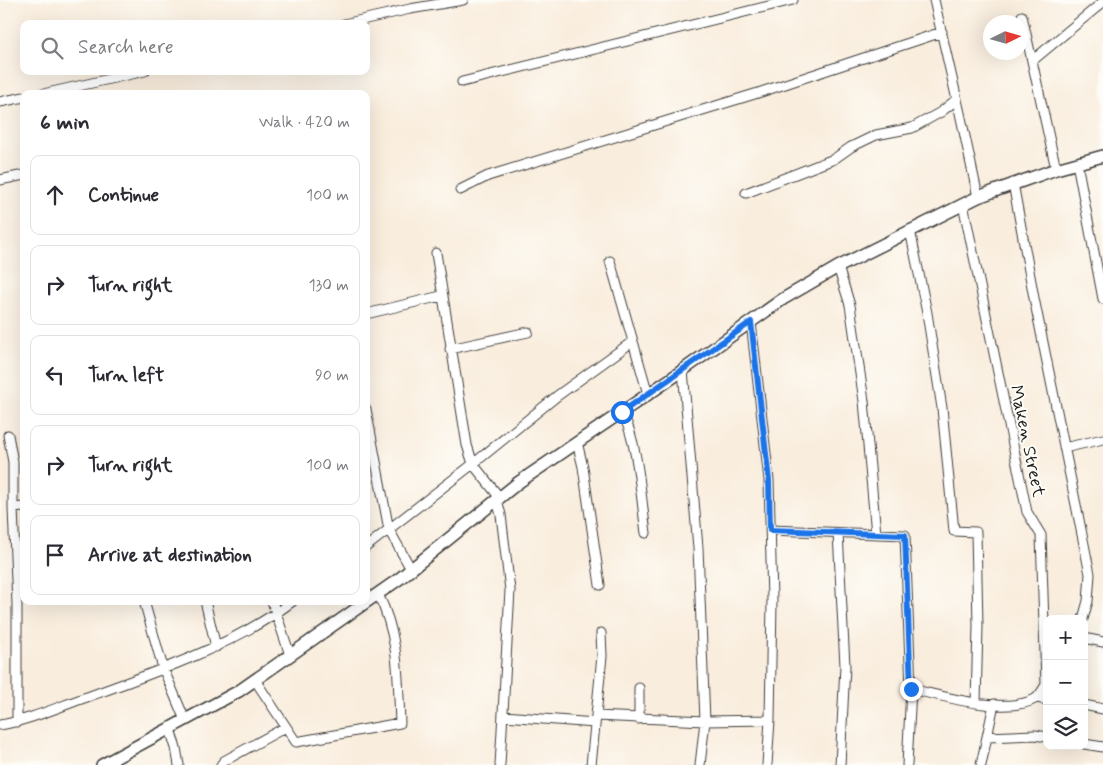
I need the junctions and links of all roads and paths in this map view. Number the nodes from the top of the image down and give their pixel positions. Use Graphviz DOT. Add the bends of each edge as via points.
graph roads {
  1 [pos="463,0"];
  2 [pos="793,0"];
  3 [pos="934,0"];
  4 [pos="1103,2"];
  5 [pos="360,20"];
  6 [pos="942,32"];
  7 [pos="1028,42"];
  8 [pos="1032,60"];
  9 [pos="127,75"];
  10 [pos="462,82"];
  11 [pos="61,90"];
  12 [pos="20,98"];
  13 [pos="957,98"];
  14 [pos="0,102"];
  15 [pos="1103,156"];
  16 [pos="1077,163"];
  17 [pos="1056,169"];
  18 [pos="20,176"];
  19 [pos="0,180"];
  20 [pos="1014,183"];
  21 [pos="460,190"];
  22 [pos="746,193"];
  23 [pos="978,197"];
  24 [pos="963,204"];
  25 [pos="910,230"];
  26 [pos="436,253"];
  27 [pos="610,261"];
  28 [pos="838,267"];
  29 [pos="441,296"];
  30 [pos="1103,299"];
  31 [pos="370,313"];
  32 [pos="751,322"];
  33 [pos="528,332"];
  34 [pos="632,342"];
  35 [pos="450,350"];
  36 [pos="683,370"];
  37 [pos="648,394"];
  38 [pos="622,412"];
  39 [pos="370,429"];
  40 [pos="8,435"];
  41 [pos="1103,439"];
  42 [pos="577,442"];
  43 [pos="1064,448"];
  44 [pos="473,464"];
  45 [pos="498,499"];
  46 [pos="20,507"];
  47 [pos="13,508"];
  48 [pos="390,530"];
  49 [pos="770,530"];
  50 [pos="838,532"];
  51 [pos="646,533"];
  52 [pos="876,534"];
  53 [pos="370,544"];
  54 [pos="411,569"];
  55 [pos="600,584"];
  56 [pos="378,594"];
  57 [pos="370,600"];
  58 [pos="145,605"];
  59 [pos="206,605"];
  60 [pos="273,605"];
  61 [pos="288,605"];
  62 [pos="362,605"];
  63 [pos="276,614"];
  64 [pos="1084,615"];
  65 [pos="601,634"];
  66 [pos="1088,639"];
  67 [pos="1103,642"];
  68 [pos="216,647"];
  69 [pos="290,655"];
  70 [pos="1046,660"];
  71 [pos="163,668"];
  72 [pos="255,680"];
  73 [pos="639,688"];
  74 [pos="911,689"];
  75 [pos="1043,689"];
  76 [pos="1036,698"];
  77 [pos="1043,699"];
  78 [pos="976,703"];
  79 [pos="994,704"];
  80 [pos="1088,706"];
  81 [pos="1103,709"];
  82 [pos="504,716"];
  83 [pos="185,720"];
  84 [pos="595,720"];
  85 [pos="639,720"];
  86 [pos="770,720"];
  87 [pos="706,721"];
  88 [pos="17,722"];
  89 [pos="0,725"];
  90 [pos="286,727"];
  91 [pos="170,729"];
  92 [pos="1043,736"];
  93 [pos="986,737"];
  94 [pos="1088,745"];
  95 [pos="1103,747"];
  96 [pos="102,765"];
  97 [pos="179,765"];
  98 [pos="221,765"];
  99 [pos="500,765"];
  100 [pos="591,765"];
  101 [pos="700,765"];
  102 [pos="767,765"];
  103 [pos="840,765"];
  104 [pos="906,765"];
  105 [pos="980,765"];
  1 -- 5 [label="street"];
  2 -- 10 [label="street"];
  3 -- 6 [label="street"];
  4 -- 8 [label="street"];
  6 -- 13 [label="street"];
  6 -- 21 [label="street" via="758,93 488,176"];
  7 -- 8 [label="street"];
  8 -- 17 [label="street"];
  9 -- 11 [label="street"];
  12 -- 14 [label="street"];
  13 -- 22 [label="street" via="941,112 912,128 876,135 834,159"];
  13 -- 23 [label="street"];
  15 -- 16 [label="street"];
  16 -- 17 [label="street"];
  16 -- 30 [label="street"];
  17 -- 20 [label="street"];
  18 -- 19 [label="street"];
  20 -- 23 [label="street"];
  20 -- 43 [label="street"];
  23 -- 24 [label="street"];
  24 -- 25 [label="street"];
  24 -- 70 [label="street, Maken Street" via="1027,512 1041,535"];
  25 -- 28 [label="street"];
  25 -- 78 [label="street" via="942,408 954,531 976,532"];
  26 -- 29 [label="street"];
  27 -- 34 [label="street"];
  28 -- 32 [label="street"];
  28 -- 52 [label="street" via="850,305 864,401"];
  29 -- 31 [label="street"];
  29 -- 35 [label="street"];
  32 -- 36 [label="street"];
  32 -- 49 [label="street" via="769,480"];
  33 -- 35 [label="street"];
  34 -- 37 [label="street"];
  34 -- 44 [label="street" via="557,396"];
  35 -- 44 [label="street" via="466,445"];
  36 -- 37 [label="street"];
  36 -- 87 [label="street" via="698,548"];
  37 -- 38 [label="street"];
  38 -- 42 [label="street"];
  38 -- 51 [label="street" via="633,447"];
  39 -- 48 [label="street"];
  40 -- 47 [label="street"];
  41 -- 43 [label="street"];
  42 -- 45 [label="street"];
  42 -- 55 [label="street"];
  43 -- 64 [label="street" via="1090,574"];
  44 -- 45 [label="street"];
  44 -- 48 [label="street"];
  45 -- 54 [label="street"];
  45 -- 82 [label="street" via="510,590"];
  46 -- 47 [label="street"];
  47 -- 88 [label="street"];
  48 -- 53 [label="street"];
  48 -- 54 [label="street"];
  49 -- 50 [label="street"];
  49 -- 86 [label="street"];
  50 -- 52 [label="street"];
  50 -- 103 [label="street" via="845,666"];
  52 -- 74 [label="street" via="905,535"];
  54 -- 56 [label="street"];
  56 -- 57 [label="street"];
  56 -- 90 [label="street" via="394,635 400,723 296,742"];
  58 -- 71 [label="street"];
  59 -- 68 [label="street"];
  60 -- 63 [label="street"];
  61 -- 63 [label="street"];
  62 -- 69 [label="street"];
  63 -- 68 [label="street"];
  63 -- 69 [label="street"];
  65 -- 84 [label="street" via="602,656"];
  66 -- 67 [label="street"];
  68 -- 71 [label="street"];
  69 -- 72 [label="street"];
  71 -- 83 [label="street"];
  71 -- 88 [label="street"];
  72 -- 83 [label="street"];
  72 -- 90 [label="street"];
  73 -- 85 [label="street"];
  74 -- 78 [label="street"];
  74 -- 104 [label="street"];
  75 -- 76 [label="street"];
  76 -- 77 [label="street"];
  76 -- 79 [label="street" via="1016,704"];
  78 -- 79 [label="street"];
  79 -- 93 [label="street"];
  80 -- 81 [label="street"];
  82 -- 84 [label="street"];
  82 -- 99 [label="street"];
  83 -- 91 [label="street"];
  84 -- 85 [label="street"];
  84 -- 100 [label="street"];
  85 -- 87 [label="street"];
  86 -- 87 [label="street"];
  86 -- 102 [label="street"];
  87 -- 101 [label="street"];
  88 -- 89 [label="street"];
  90 -- 98 [label="street"];
  91 -- 96 [label="street"];
  91 -- 97 [label="street"];
  92 -- 93 [label="street"];
  93 -- 105 [label="street"];
  94 -- 95 [label="street"];
}
